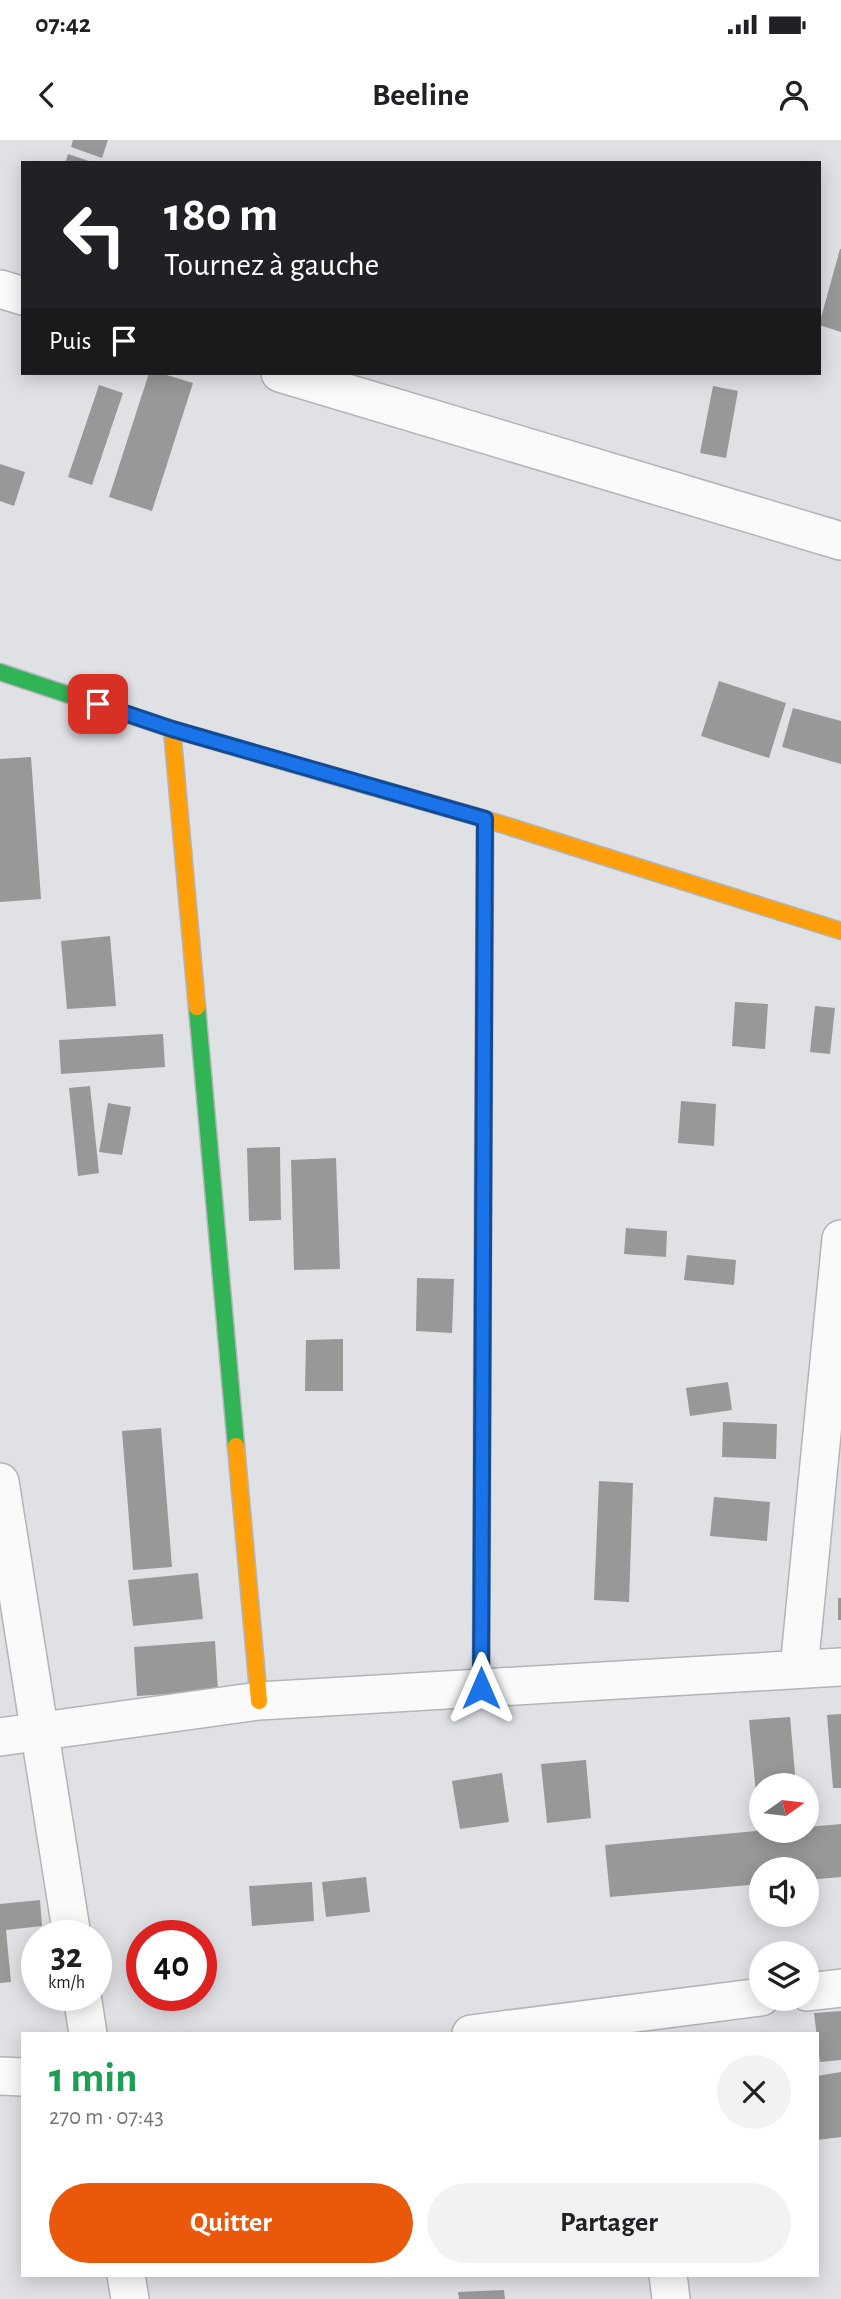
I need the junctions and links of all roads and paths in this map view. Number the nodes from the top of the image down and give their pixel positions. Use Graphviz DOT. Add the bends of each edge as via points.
graph roads {
  1 [pos="0,289"];
  2 [pos="21,295"];
  3 [pos="287,375"];
  4 [pos="841,541"];
  5 [pos="0,672"];
  6 [pos="172,729"];
  7 [pos="485,819"];
  8 [pos="841,931"];
  9 [pos="841,1239"];
  10 [pos="0,1482"];
  11 [pos="841,1667"];
  12 [pos="799,1669"];
  13 [pos="481,1688"];
  14 [pos="259,1701"];
  15 [pos="40,1732"];
  16 [pos="0,1737"];
  17 [pos="69,1920"];
  18 [pos="841,1988"];
  19 [pos="819,1991"];
  20 [pos="749,1999"];
  21 [pos="84,2011"];
  22 [pos="636,2023"];
  23 [pos="88,2032"];
  24 [pos="501,2032"];
  25 [pos="0,2076"];
  26 [pos="21,2077"];
  27 [pos="126,2277"];
  28 [pos="668,2277"];
  29 [pos="130,2299"];
  30 [pos="671,2299"];
  1 -- 2 [label="street"];
  3 -- 4 [label="street"];
  5 -- 6 [label="street"];
  6 -- 7 [label="street"];
  6 -- 14 [label="street"];
  7 -- 8 [label="street"];
  7 -- 13 [label="street"];
  9 -- 12 [label="street"];
  10 -- 15 [label="street"];
  11 -- 12 [label="street"];
  12 -- 13 [label="street"];
  13 -- 14 [label="street"];
  14 -- 15 [label="street"];
  15 -- 16 [label="street"];
  15 -- 17 [label="street"];
  18 -- 19 [label="street"];
  20 -- 22 [label="street"];
  21 -- 23 [label="street"];
  22 -- 24 [label="street"];
  25 -- 26 [label="street"];
  27 -- 29 [label="street"];
  28 -- 30 [label="street"];
}
